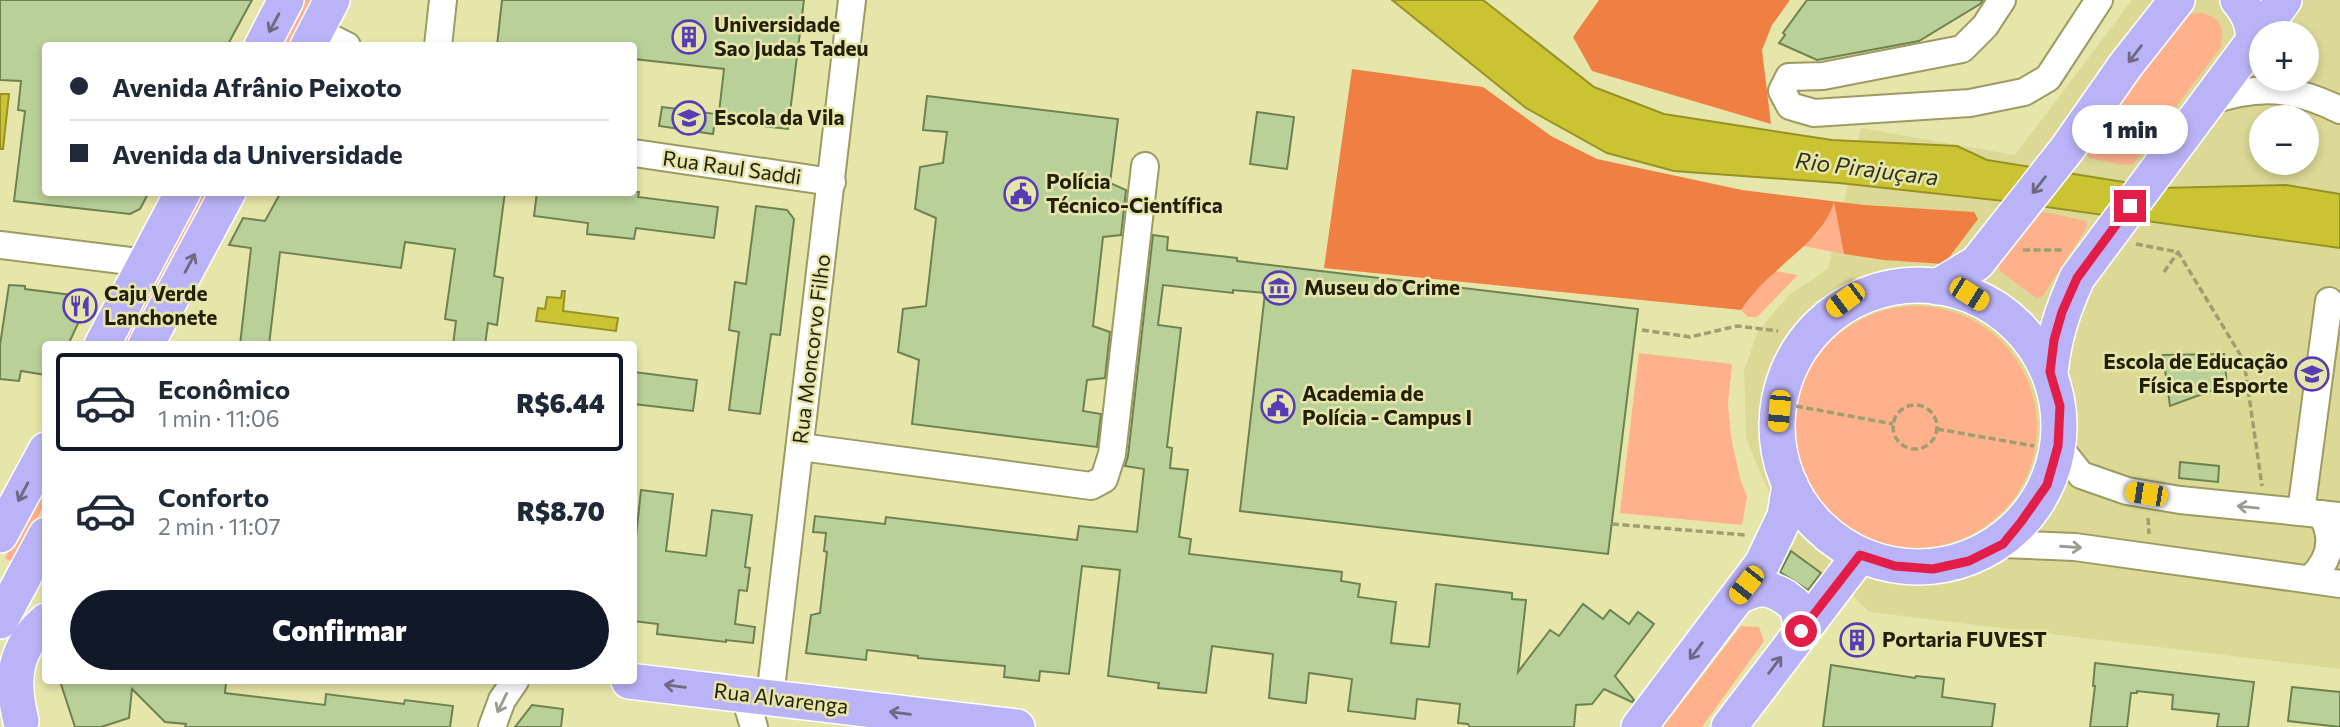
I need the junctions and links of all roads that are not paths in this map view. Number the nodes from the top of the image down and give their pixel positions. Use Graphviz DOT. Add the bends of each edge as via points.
graph roads {
  1 [pos="286,0"];
  2 [pos="332,0"];
  3 [pos="443,0"];
  4 [pos="852,0"];
  5 [pos="2002,0"];
  6 [pos="2099,0"];
  7 [pos="2176,0"];
  8 [pos="2238,0"];
  9 [pos="2284,0"];
  10 [pos="2251,21"];
  11 [pos="2268,21"];
  12 [pos="311,38"];
  13 [pos="264,42"];
  14 [pos="329,42"];
  15 [pos="438,42"];
  16 [pos="2249,47"];
  17 [pos="2210,101"];
  18 [pos="2340,110"];
  19 [pos="637,153"];
  20 [pos="1145,166"];
  21 [pos="832,182"];
  22 [pos="181,196"];
  23 [pos="226,196"];
  24 [pos="0,245"];
  25 [pos="146,263"];
  26 [pos="1937,287"];
  27 [pos="2329,301"];
  28 [pos="104,341"];
  29 [pos="148,341"];
  30 [pos="2050,372"];
  31 [pos="2047,446"];
  32 [pos="801,447"];
  33 [pos="42,457"];
  34 [pos="1790,484"];
  35 [pos="2321,514"];
  36 [pos="0,535"];
  37 [pos="42,542"];
  38 [pos="2003,544"];
  39 [pos="1860,555"];
  40 [pos="2310,579"];
  41 [pos="2340,584"];
  42 [pos="1738,597"];
  43 [pos="3,611"];
  44 [pos="42,611"];
  45 [pos="42,625"];
  46 [pos="1801,631"];
  47 [pos="637,683"];
  48 [pos="512,684"];
  49 [pos="0,691"];
  50 [pos="756,706"];
  51 [pos="22,724"];
  52 [pos="492,727"];
  53 [pos="1017,727"];
  54 [pos="1639,727"];
  55 [pos="1729,727"];
  1 -- 13 [label="main road, one-way"];
  2 -- 12 [label="main road"];
  3 -- 15 [label="street"];
  4 -- 21 [label="street, Rua Moncorvo Filho"];
  5 -- 6 [label="street" via="1962,49 1823,76 1789,77 1782,91 1790,106 1814,113 1970,103 2024,92 2048,78"];
  7 -- 26 [label="main road, one-way" via="1978,263"];
  8 -- 10 [label="main road"];
  9 -- 11 [label="main road"];
  12 -- 14 [label="street"];
  16 -- 17 [label="main road"];
  17 -- 18 [label="street" via="2234,92 2287,90"];
  17 -- 30 [label="main road" via="2077,278 2062,312"];
  19 -- 21 [label="street, Rua Raul Saddi"];
  20 -- 32 [label="street" via="1112,454 1104,480 1091,486"];
  21 -- 32 [label="street, Rua Moncorvo Filho"];
  22 -- 25 [label="main road"];
  29 -- 23 [label="main road, one-way"];
  24 -- 25 [label="street"];
  25 -- 28 [label="main road"];
  26 -- 30 [label="main road" via="1969,294 1994,310 2027,340"];
  26 -- 34 [label="main road" via="1885,284 1863,291 1824,316 1794,356 1781,392 1777,431"];
  27 -- 35 [label="street"];
  30 -- 31 [label="main road" via="2060,406"];
  35 -- 31 [label="street, one-way" via="2111,487 2081,475"];
  31 -- 38 [label="main road" via="2047,485"];
  32 -- 50 [label="street, Rua Moncorvo Filho"];
  33 -- 36 [label="main road, one-way"];
  34 -- 39 [label="main road" via="1819,526"];
  34 -- 42 [label="main road" via="1778,534"];
  35 -- 40 [label="street" via="2329,531 2329,551"];
  37 -- 43 [label="main road"];
  38 -- 39 [label="main road" via="1969,561 1933,569 1895,566"];
  38 -- 40 [label="street, one-way" via="2075,547"];
  39 -- 46 [label="main road"];
  40 -- 41 [label="street"];
  42 -- 46 [label="main road" via="1763,587 1775,591 1794,603"];
  42 -- 54 [label="main road, one-way"];
  43 -- 44 [label="main road"];
  45 -- 51 [label="main road" via="23,646 18,662 15,693"];
  55 -- 46 [label="main road, one-way"];
  50 -- 47 [label="main road, Rua Alvarenga, one-way"];
  48 -- 52 [label="street, one-way"];
  49 -- 51 [label="street"];
  53 -- 50 [label="main road, Rua Alvarenga, one-way"];
}
